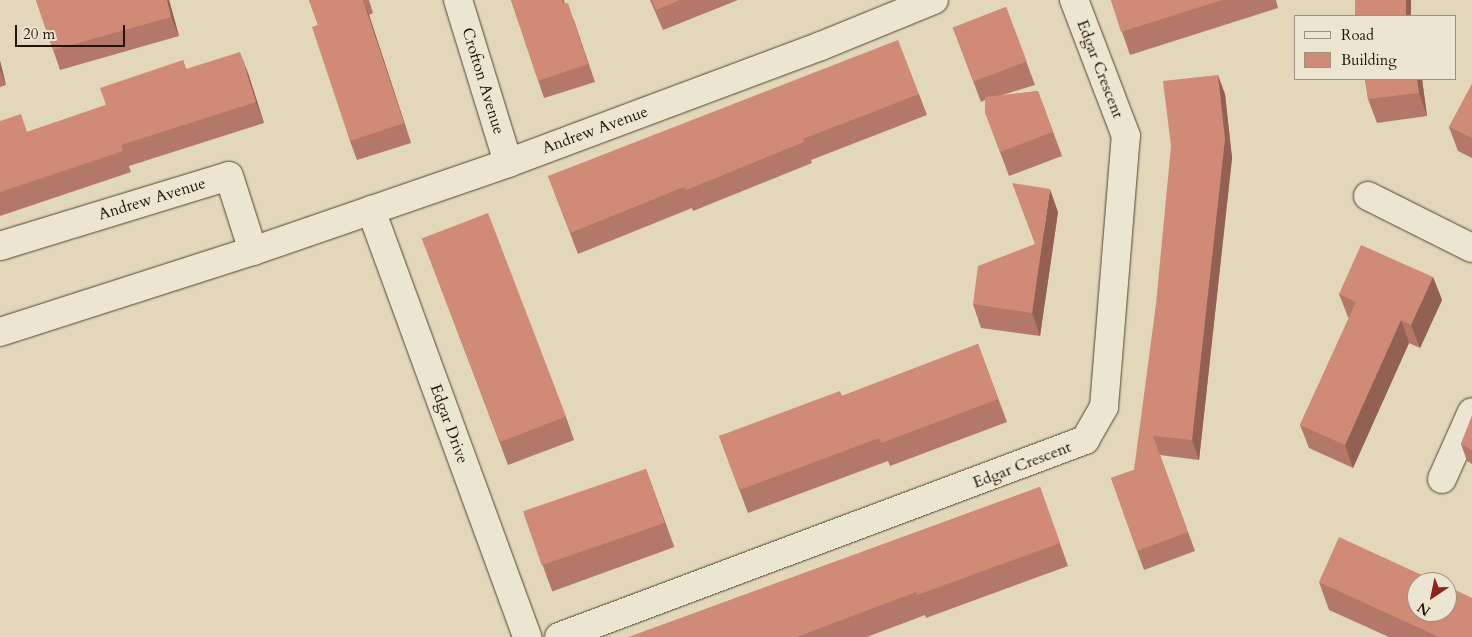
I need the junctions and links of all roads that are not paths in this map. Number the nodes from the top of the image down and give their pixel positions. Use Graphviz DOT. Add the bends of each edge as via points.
graph roads {
  1 [pos="458,0"];
  2 [pos="934,0"];
  3 [pos="1074,0"];
  4 [pos="508,163"];
  5 [pos="1368,196"];
  6 [pos="371,210"];
  7 [pos="0,246"];
  8 [pos="1472,248"];
  9 [pos="253,251"];
  10 [pos="0,332"];
  11 [pos="1472,412"];
  12 [pos="1442,479"];
  13 [pos="527,637"];
  14 [pos="559,637"];
  1 -- 4 [label="street, Crofton Avenue"];
  2 -- 4 [label="street, Andrew Avenue" via="821,46"];
  3 -- 14 [label="street, Edgar Crescent" via="1126,136 1104,407 1085,440"];
  4 -- 6 [label="street, Andrew Avenue"];
  5 -- 8 [label="street"];
  6 -- 9 [label="street, Andrew Avenue"];
  6 -- 13 [label="street, Edgar Drive"];
  7 -- 9 [label="street, Andrew Avenue" via="229,176"];
  9 -- 10 [label="street, Andrew Avenue"];
  11 -- 12 [label="street"];
}
